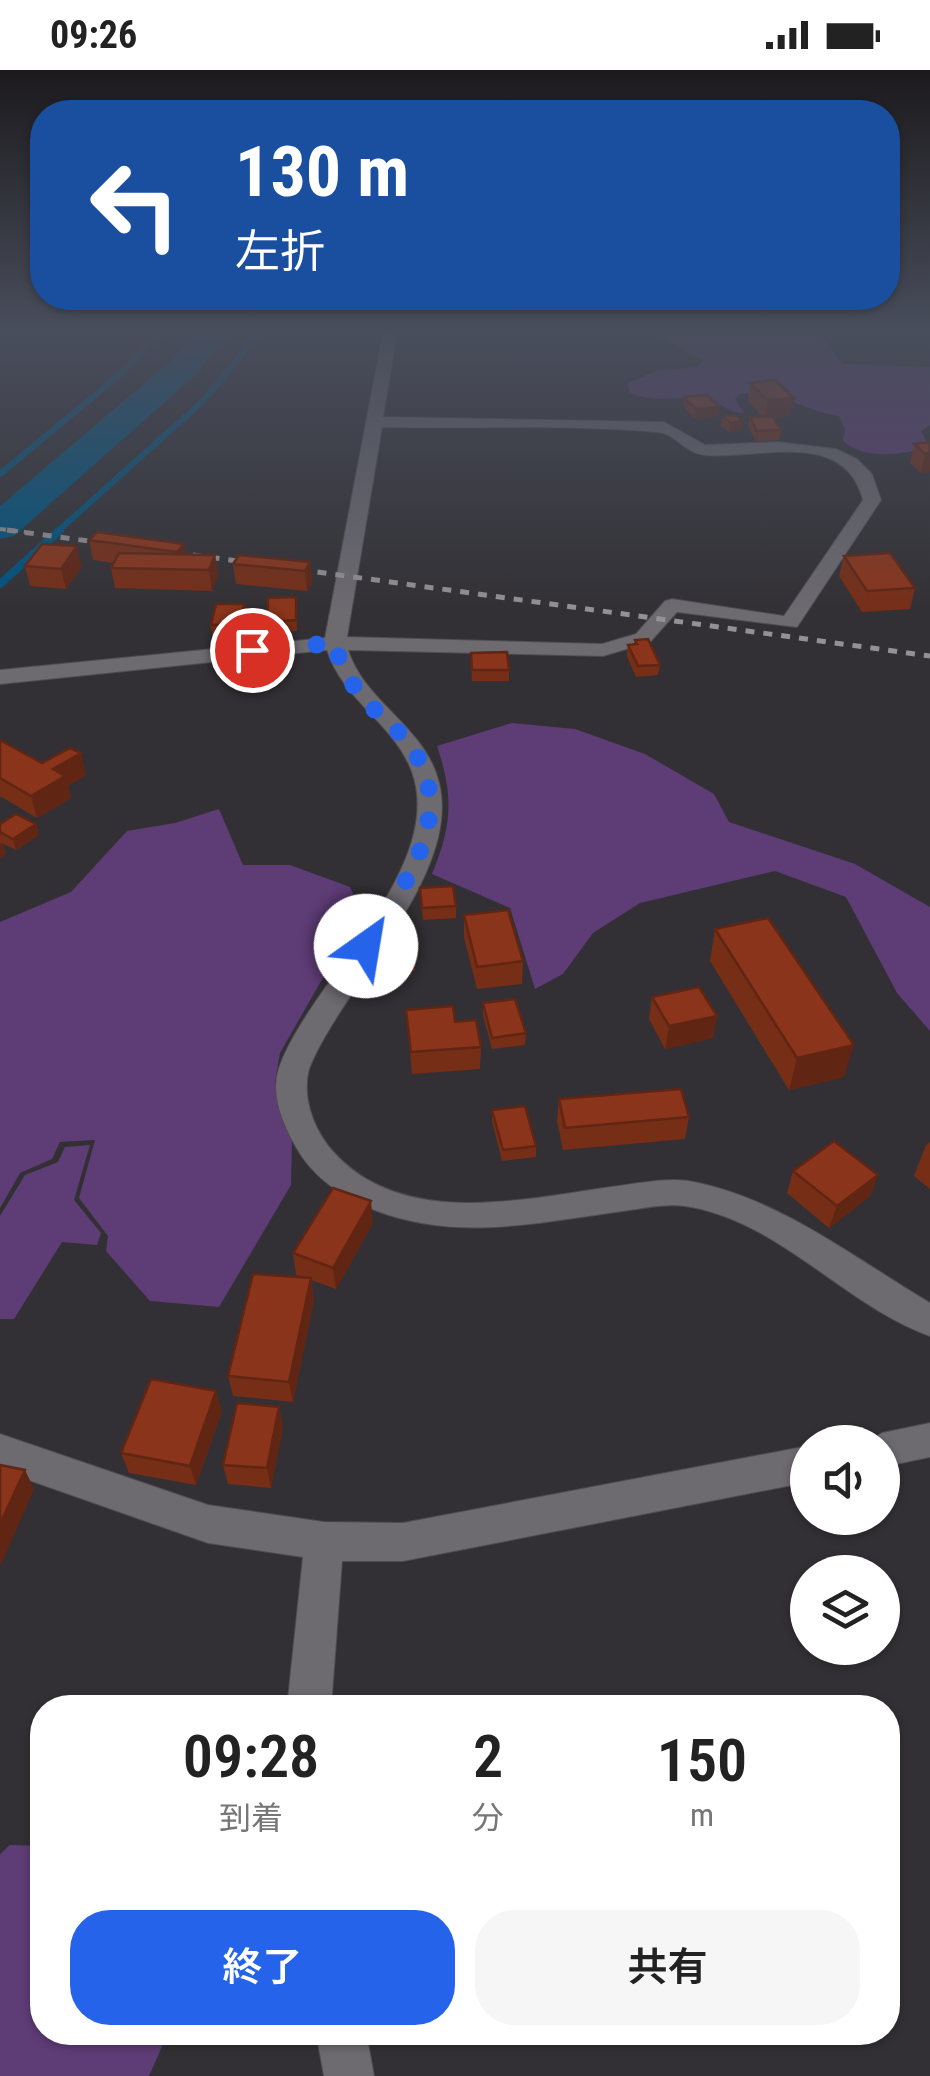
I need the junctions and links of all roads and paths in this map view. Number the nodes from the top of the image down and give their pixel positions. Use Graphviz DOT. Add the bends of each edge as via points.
graph roads {
  1 [pos="371,427"];
  2 [pos="641,427"];
  3 [pos="335,643"];
  4 [pos="0,676"];
  5 [pos="930,1321"];
  6 [pos="930,1440"];
  7 [pos="900,1446"];
  8 [pos="0,1452"];
  9 [pos="790,1467"];
  10 [pos="324,1542"];
  11 [pos="309,1695"];
  12 [pos="343,2045"];
  13 [pos="349,2076"];
  1 -- 3 [label="street"];
  2 -- 3 [label="street" via="674,430 684,444 702,450 830,452 868,475 872,500 790,623 672,605 643,638 604,650"];
  3 -- 4 [label="street"];
  3 -- 5 [label="street" via="339,668 424,760 430,804 423,852 306,1045 290,1084 298,1120 320,1162 362,1191 445,1218 690,1194 734,1207"];
  6 -- 7 [label="street"];
  8 -- 10 [label="street" via="208,1524"];
  9 -- 10 [label="street" via="403,1542"];
  10 -- 11 [label="street"];
  12 -- 13 [label="street"];
}
